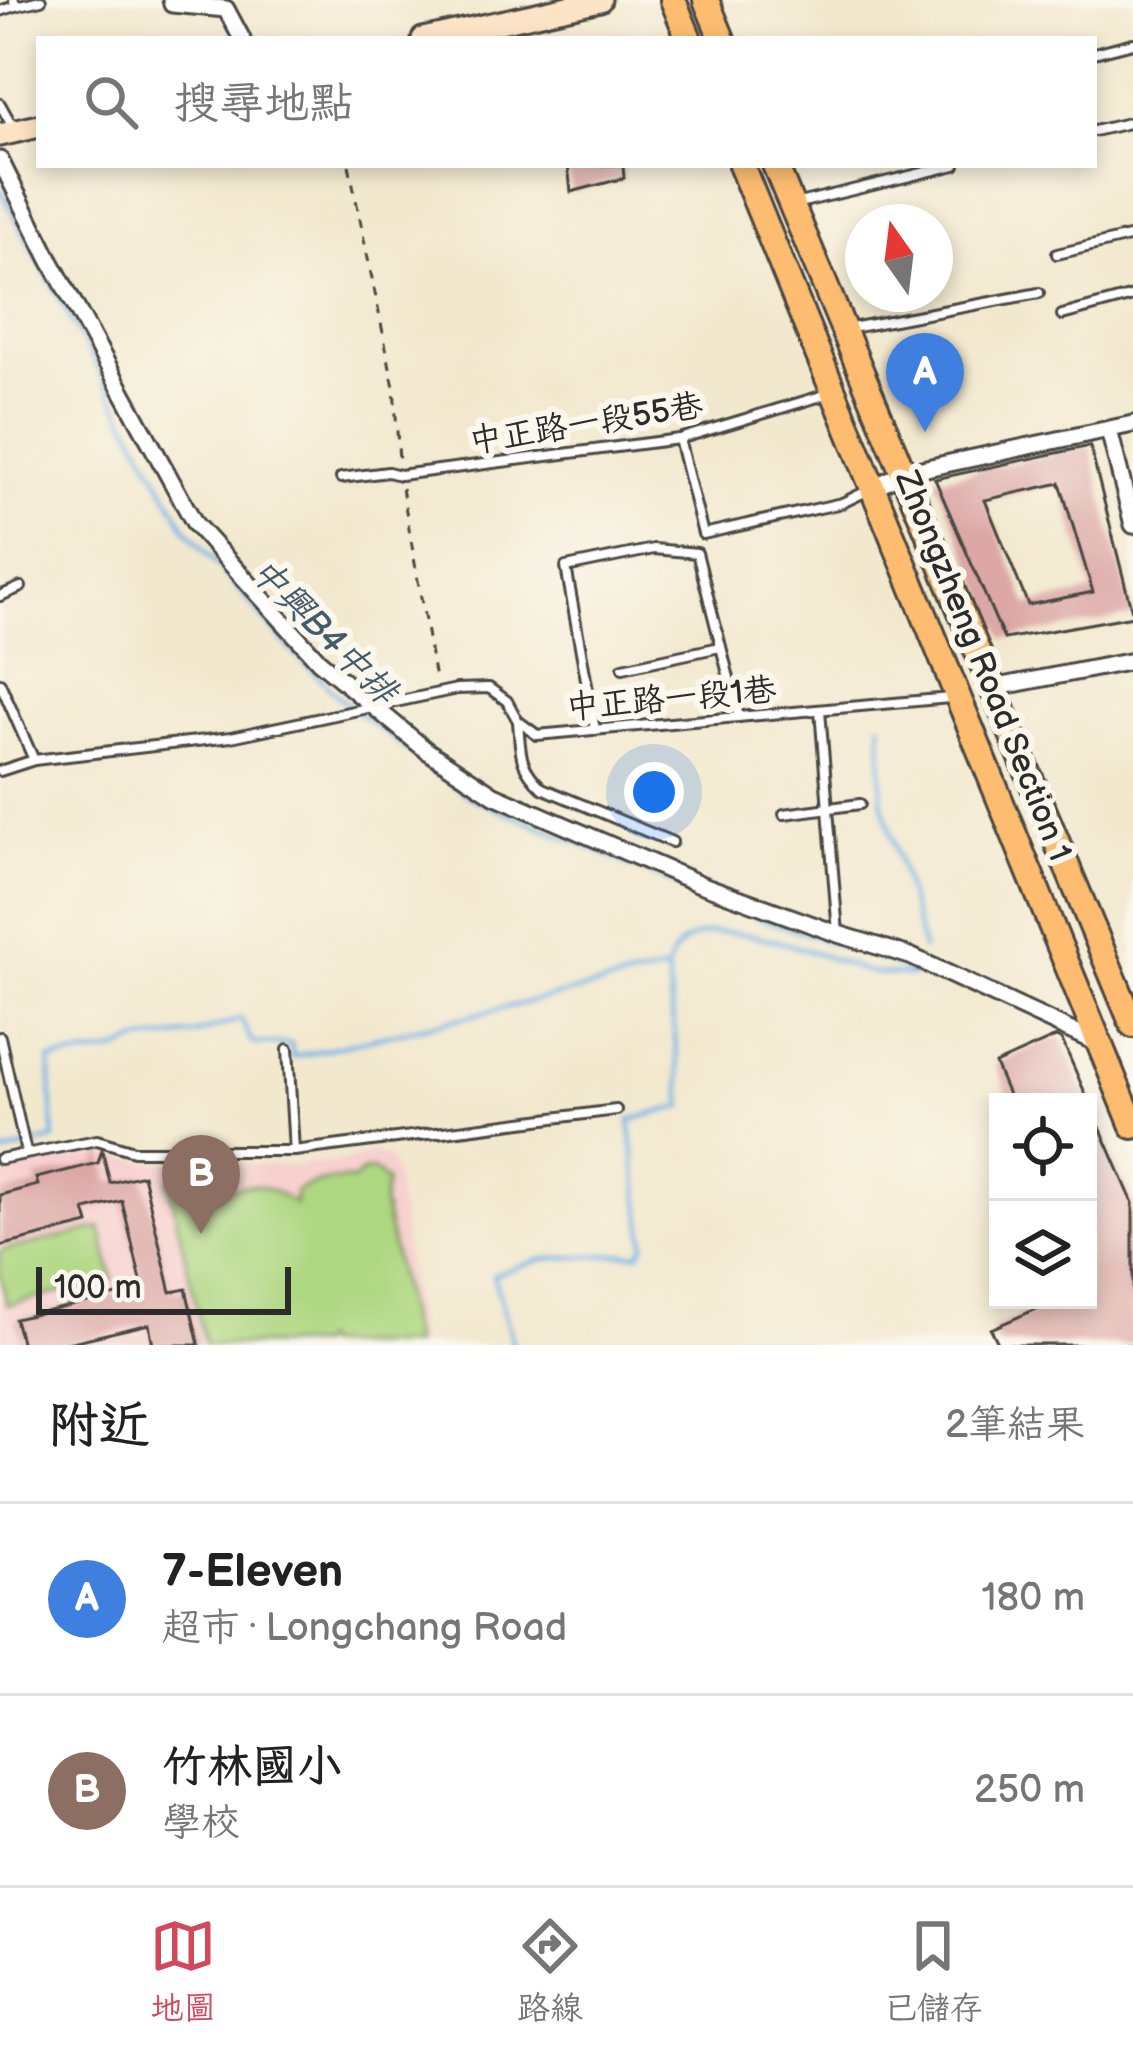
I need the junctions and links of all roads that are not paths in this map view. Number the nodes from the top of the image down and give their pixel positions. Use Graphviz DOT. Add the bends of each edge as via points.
graph roads {
  1 [pos="41,0"];
  2 [pos="171,0"];
  3 [pos="600,0"];
  4 [pos="674,0"];
  5 [pos="706,0"];
  6 [pos="15,3"];
  7 [pos="0,11"];
  8 [pos="240,36"];
  9 [pos="437,36"];
  10 [pos="688,36"];
  11 [pos="721,36"];
  12 [pos="1133,43"];
  13 [pos="1097,51"];
  14 [pos="0,104"];
  15 [pos="1133,122"];
  16 [pos="1097,130"];
  17 [pos="8,134"];
  18 [pos="0,160"];
  19 [pos="742,168"];
  20 [pos="776,168"];
  21 [pos="944,168"];
  22 [pos="791,205"];
  23 [pos="1133,236"];
  24 [pos="1058,254"];
  25 [pos="1039,293"];
  26 [pos="1133,296"];
  27 [pos="1062,315"];
  28 [pos="843,329"];
  29 [pos="835,393"];
  30 [pos="1133,424"];
  31 [pos="1108,430"];
  32 [pos="679,439"];
  33 [pos="904,473"];
  34 [pos="341,478"];
  35 [pos="874,488"];
  36 [pos="1133,525"];
  37 [pos="22,587"];
  38 [pos="0,596"];
  39 [pos="720,647"];
  40 [pos="1133,661"];
  41 [pos="623,668"];
  42 [pos="0,683"];
  43 [pos="992,688"];
  44 [pos="960,698"];
  45 [pos="374,706"];
  46 [pos="820,710"];
  47 [pos="739,717"];
  48 [pos="518,721"];
  49 [pos="595,730"];
  50 [pos="34,760"];
  51 [pos="0,771"];
  52 [pos="860,804"];
  53 [pos="828,808"];
  54 [pos="784,814"];
  55 [pos="672,842"];
  56 [pos="838,934"];
  57 [pos="1133,1025"];
  58 [pos="0,1037"];
  59 [pos="1097,1043"];
  60 [pos="288,1049"];
  61 [pos="616,1110"];
  62 [pos="1133,1126"];
  63 [pos="294,1151"];
  64 [pos="26,1152"];
  65 [pos="0,1159"];
  1 -- 6 [label="lane"];
  2 -- 8 [label="street" via="226,9"];
  3 -- 9 [label="street"];
  4 -- 10 [label="main road"];
  5 -- 11 [label="main road"];
  6 -- 7 [label="lane"];
  12 -- 13 [label="lane"];
  14 -- 17 [label="lane"];
  15 -- 16 [label="lane"];
  18 -- 45 [label="street" via="195,524 319,661"];
  19 -- 29 [label="main road, Zhongzheng Road Section 1"];
  20 -- 22 [label="main road, Zhongzheng Road Section 1"];
  21 -- 22 [label="lane"];
  22 -- 28 [label="main road, Zhongzheng Road Section 1"];
  23 -- 24 [label="lane"];
  25 -- 28 [label="lane"];
  26 -- 27 [label="lane"];
  28 -- 33 [label="main road, Zhongzheng Road Section 1"];
  29 -- 32 [label="lane, 中正路一段55巷"];
  29 -- 35 [label="main road, Zhongzheng Road Section 1"];
  30 -- 31 [label="street"];
  31 -- 33 [label="street"];
  31 -- 36 [label="street"];
  32 -- 34 [label="lane, 中正路一段55巷"];
  32 -- 35 [label="lane" via="703,534"];
  33 -- 35 [label="street"];
  33 -- 43 [label="main road, Zhongzheng Road Section 1"];
  35 -- 44 [label="main road, Zhongzheng Road Section 1"];
  37 -- 38 [label="lane"];
  39 -- 41 [label="lane"];
  39 -- 47 [label="lane"];
  39 -- 49 [label="lane" via="698,553 654,548 566,567"];
  40 -- 43 [label="street"];
  42 -- 50 [label="lane"];
  43 -- 44 [label="lane, 中正路一段1巷"];
  43 -- 57 [label="main road, Zhongzheng Road Section 1"];
  44 -- 46 [label="lane, 中正路一段1巷"];
  44 -- 59 [label="main road, Zhongzheng Road Section 1"];
  45 -- 48 [label="lane, 中正路一段1巷" via="489,688"];
  45 -- 50 [label="lane, 中正路一段1巷" via="231,736"];
  45 -- 56 [label="street" via="494,795"];
  46 -- 47 [label="lane, 中正路一段1巷"];
  46 -- 53 [label="lane"];
  47 -- 49 [label="lane, 中正路一段1巷"];
  48 -- 49 [label="lane, 中正路一段1巷" via="536,736"];
  48 -- 55 [label="lane" via="521,760 542,788"];
  50 -- 51 [label="lane, 中正路一段1巷"];
  52 -- 53 [label="lane"];
  53 -- 54 [label="lane"];
  53 -- 56 [label="lane"];
  56 -- 59 [label="street" via="910,956"];
  58 -- 64 [label="lane"];
  59 -- 62 [label="main road, Zhongzheng Road Section 1"];
  60 -- 63 [label="lane"];
  61 -- 63 [label="lane"];
  63 -- 64 [label="lane" via="134,1151 97,1140"];
  64 -- 65 [label="lane"];
}
